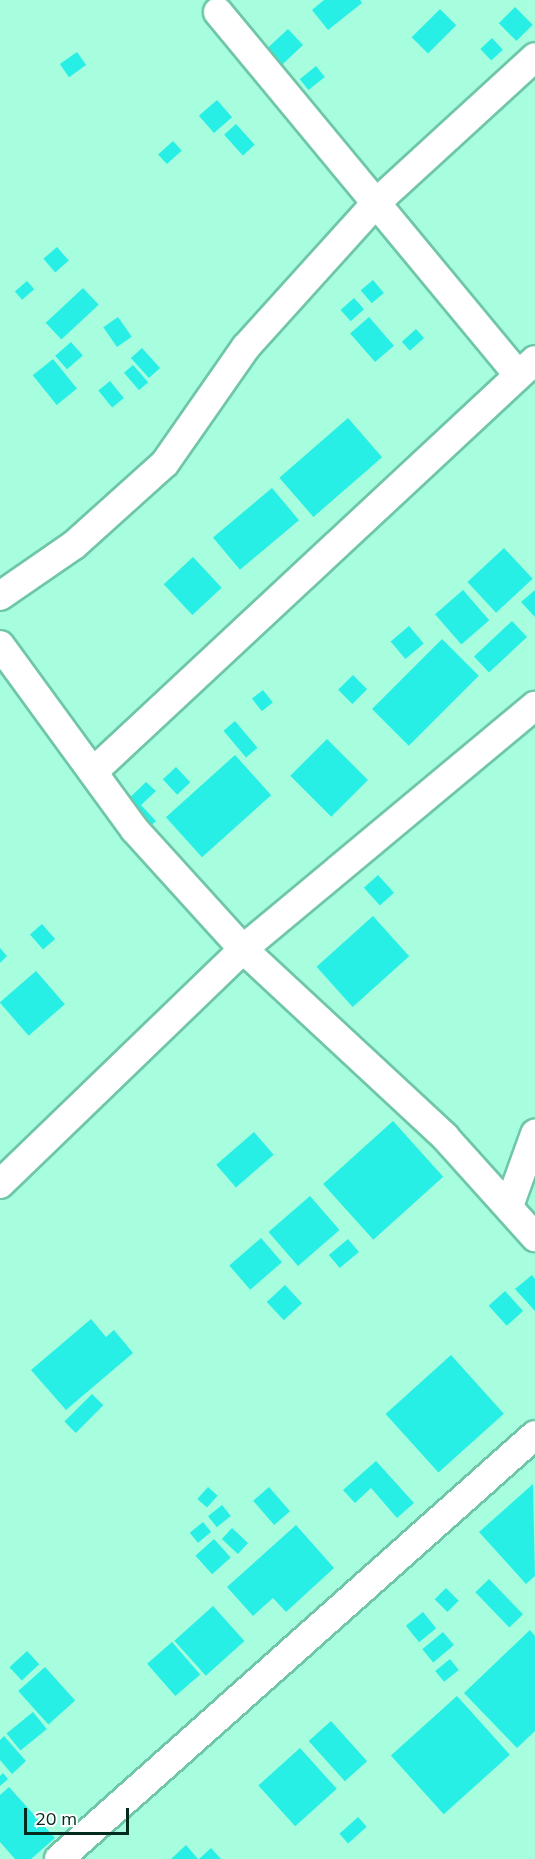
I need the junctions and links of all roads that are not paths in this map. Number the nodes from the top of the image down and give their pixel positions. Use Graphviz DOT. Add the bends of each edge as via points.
graph roads {
  1 [pos="218,12"];
  2 [pos="535,57"];
  3 [pos="377,202"];
  4 [pos="527,367"];
  5 [pos="0,596"];
  6 [pos="0,645"];
  7 [pos="535,706"];
  8 [pos="93,772"];
  9 [pos="243,949"];
  10 [pos="535,1134"];
  11 [pos="0,1184"];
  12 [pos="508,1206"];
  13 [pos="535,1237"];
  14 [pos="535,1435"];
  15 [pos="59,1859"];
  1 -- 3 [label="street"];
  2 -- 3 [label="street"];
  3 -- 4 [label="street"];
  3 -- 5 [label="street" via="246,347 165,463 74,545"];
  4 -- 8 [label="street"];
  6 -- 8 [label="street"];
  7 -- 9 [label="street"];
  8 -- 9 [label="street" via="135,830"];
  9 -- 11 [label="street"];
  9 -- 12 [label="street" via="445,1137"];
  10 -- 12 [label="street"];
  12 -- 13 [label="street"];
  14 -- 15 [label="street"];
}
